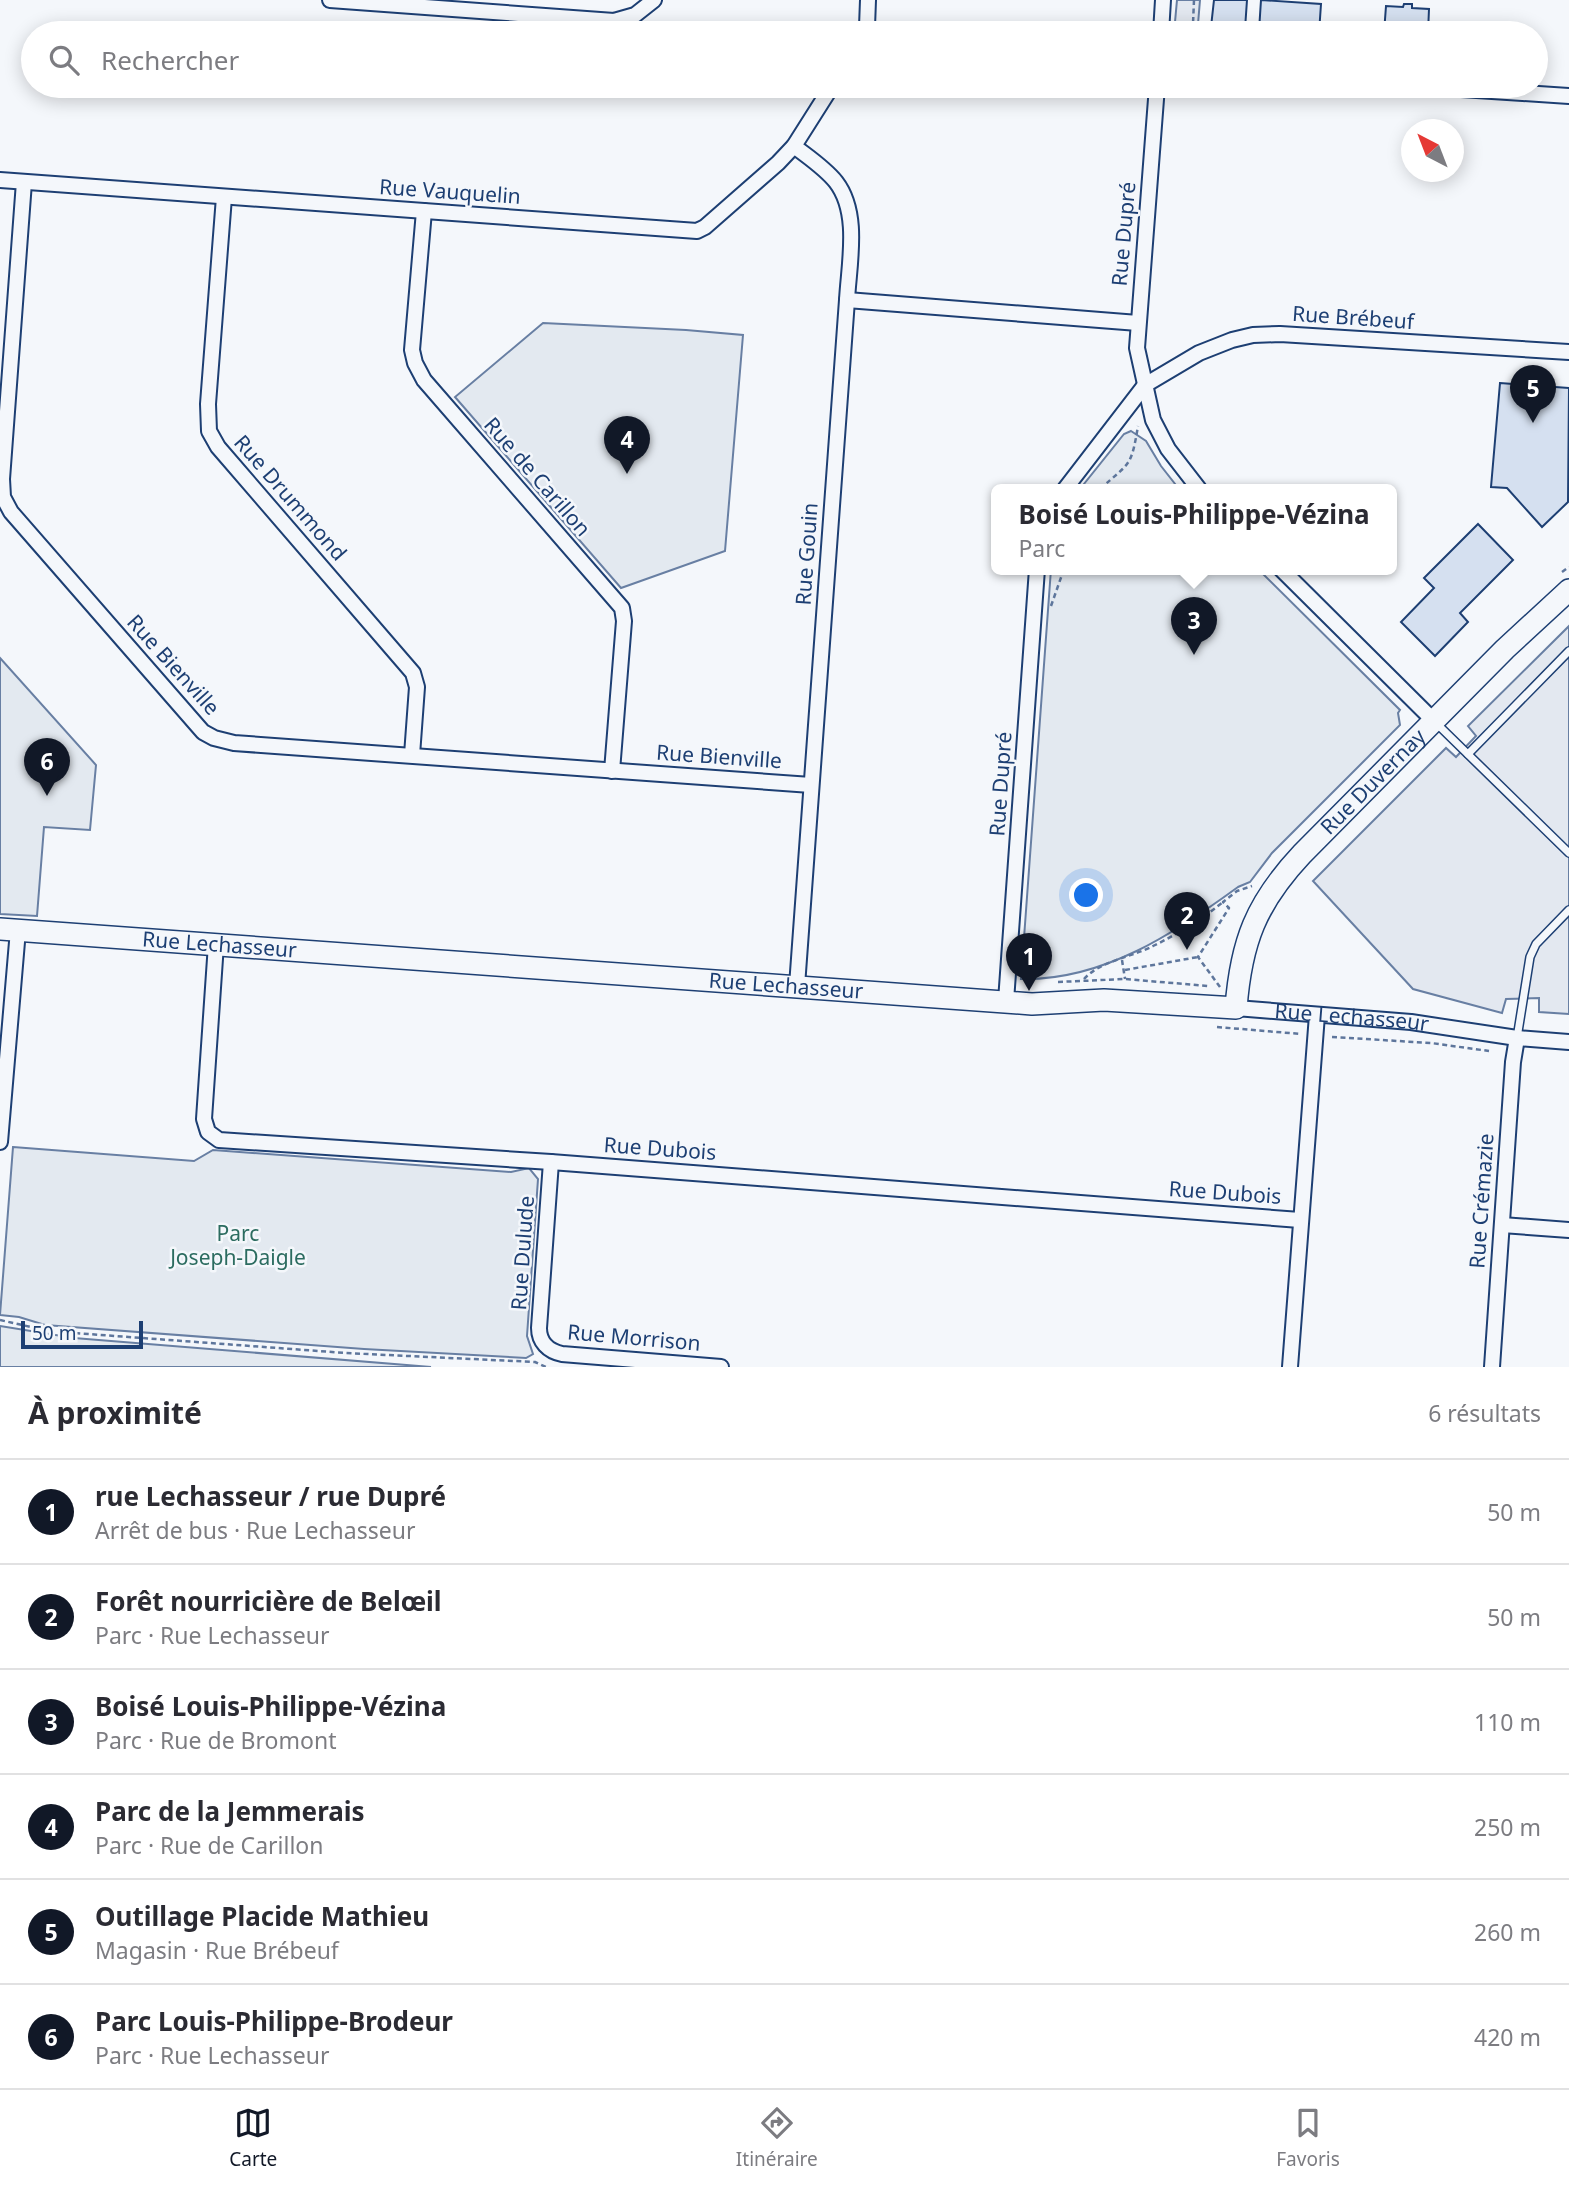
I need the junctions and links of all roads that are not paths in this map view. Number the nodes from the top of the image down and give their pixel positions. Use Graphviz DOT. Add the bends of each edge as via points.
graph roads {
  1 [pos="330,0"];
  2 [pos="654,0"];
  3 [pos="869,0"];
  4 [pos="1163,0"];
  5 [pos="867,21"];
  6 [pos="1162,21"];
  7 [pos="1548,95"];
  8 [pos="1569,96"];
  9 [pos="824,98"];
  10 [pos="1156,98"];
  11 [pos="794,146"];
  12 [pos="0,180"];
  13 [pos="24,182"];
  14 [pos="224,197"];
  15 [pos="424,212"];
  16 [pos="847,300"];
  17 [pos="1138,323"];
  18 [pos="1569,352"];
  19 [pos="1146,385"];
  20 [pos="1069,484"];
  21 [pos="1195,484"];
  22 [pos="1037,575"];
  23 [pos="1287,575"];
  24 [pos="1569,590"];
  25 [pos="1569,651"];
  26 [pos="1434,721"];
  27 [pos="1468,754"];
  28 [pos="412,755"];
  29 [pos="612,771"];
  30 [pos="811,785"];
  31 [pos="1569,853"];
  32 [pos="1569,910"];
  33 [pos="9,930"];
  34 [pos="216,944"];
  35 [pos="797,986"];
  36 [pos="1006,1002"];
  37 [pos="1236,1008"];
  38 [pos="1317,1015"];
  39 [pos="1517,1038"];
  40 [pos="1569,1042"];
  41 [pos="1,1124"];
  42 [pos="0,1142"];
  43 [pos="551,1162"];
  44 [pos="1300,1220"];
  45 [pos="1502,1225"];
  46 [pos="1569,1230"];
  47 [pos="545,1346"];
  48 [pos="721,1367"];
  49 [pos="1290,1367"];
  50 [pos="1492,1367"];
  1 -- 2 [label="street" via="614,21 635,15"];
  3 -- 5 [label="street"];
  4 -- 6 [label="street"];
  7 -- 8 [label="street"];
  9 -- 11 [label="street, Rue Vauquelin"];
  10 -- 17 [label="street, Rue Dupré"];
  11 -- 15 [label="street, Rue Vauquelin" via="696,231"];
  11 -- 16 [label="street, Rue Gouin" via="835,181 846,202 850,227"];
  12 -- 13 [label="street, Rue Vauquelin"];
  13 -- 14 [label="street, Rue Vauquelin"];
  13 -- 28 [label="street, Rue Bienville" via="2,479 8,508 208,735 234,743"];
  14 -- 15 [label="street, Rue Vauquelin"];
  14 -- 28 [label="street, Rue Drummond" via="209,431 413,673 417,691"];
  15 -- 29 [label="street, Rue de Carillon" via="412,343 417,369 622,608"];
  16 -- 17 [label="street"];
  16 -- 30 [label="street, Rue Gouin"];
  17 -- 19 [label="street, Rue Dupré" via="1137,348"];
  18 -- 19 [label="street, Rue Brébeuf" via="1265,334 1215,346"];
  19 -- 20 [label="street"];
  19 -- 21 [label="street, Rue Dupré" via="1153,420"];
  22 -- 36 [label="street, Rue Dupré"];
  23 -- 26 [label="street"];
  24 -- 26 [label="street, Rue Duvernay"];
  25 -- 27 [label="lane"];
  26 -- 27 [label="lane"];
  26 -- 37 [label="street, Rue Duvernay" via="1302,854 1269,894 1244,951"];
  27 -- 31 [label="lane"];
  28 -- 29 [label="street, Rue Bienville"];
  29 -- 30 [label="street, Rue Bienville"];
  30 -- 35 [label="street, Rue Gouin"];
  32 -- 39 [label="lane" via="1536,944 1530,957"];
  33 -- 34 [label="street, Rue Lechasseur"];
  33 -- 41 [label="street"];
  34 -- 35 [label="street, Rue Lechasseur"];
  34 -- 43 [label="street, Rue Dubois" via="204,1119 215,1138"];
  35 -- 36 [label="street, Rue Lechasseur"];
  36 -- 37 [label="street, Rue Lechasseur" via="1104,1000"];
  37 -- 38 [label="street, Rue Lechasseur"];
  38 -- 39 [label="street, Rue Lechasseur" via="1411,1022"];
  38 -- 44 [label="street"];
  39 -- 40 [label="street, Rue Lechasseur"];
  39 -- 45 [label="street, Rue Crémazie"];
  41 -- 42 [label="street"];
  43 -- 44 [label="street, Rue Dubois"];
  43 -- 47 [label="street, Rue Dulude" via="539,1328"];
  44 -- 49 [label="street"];
  45 -- 46 [label="street"];
  45 -- 50 [label="street, Rue Crémazie"];
  47 -- 48 [label="street, Rue Morrison" via="562,1354"];
}
